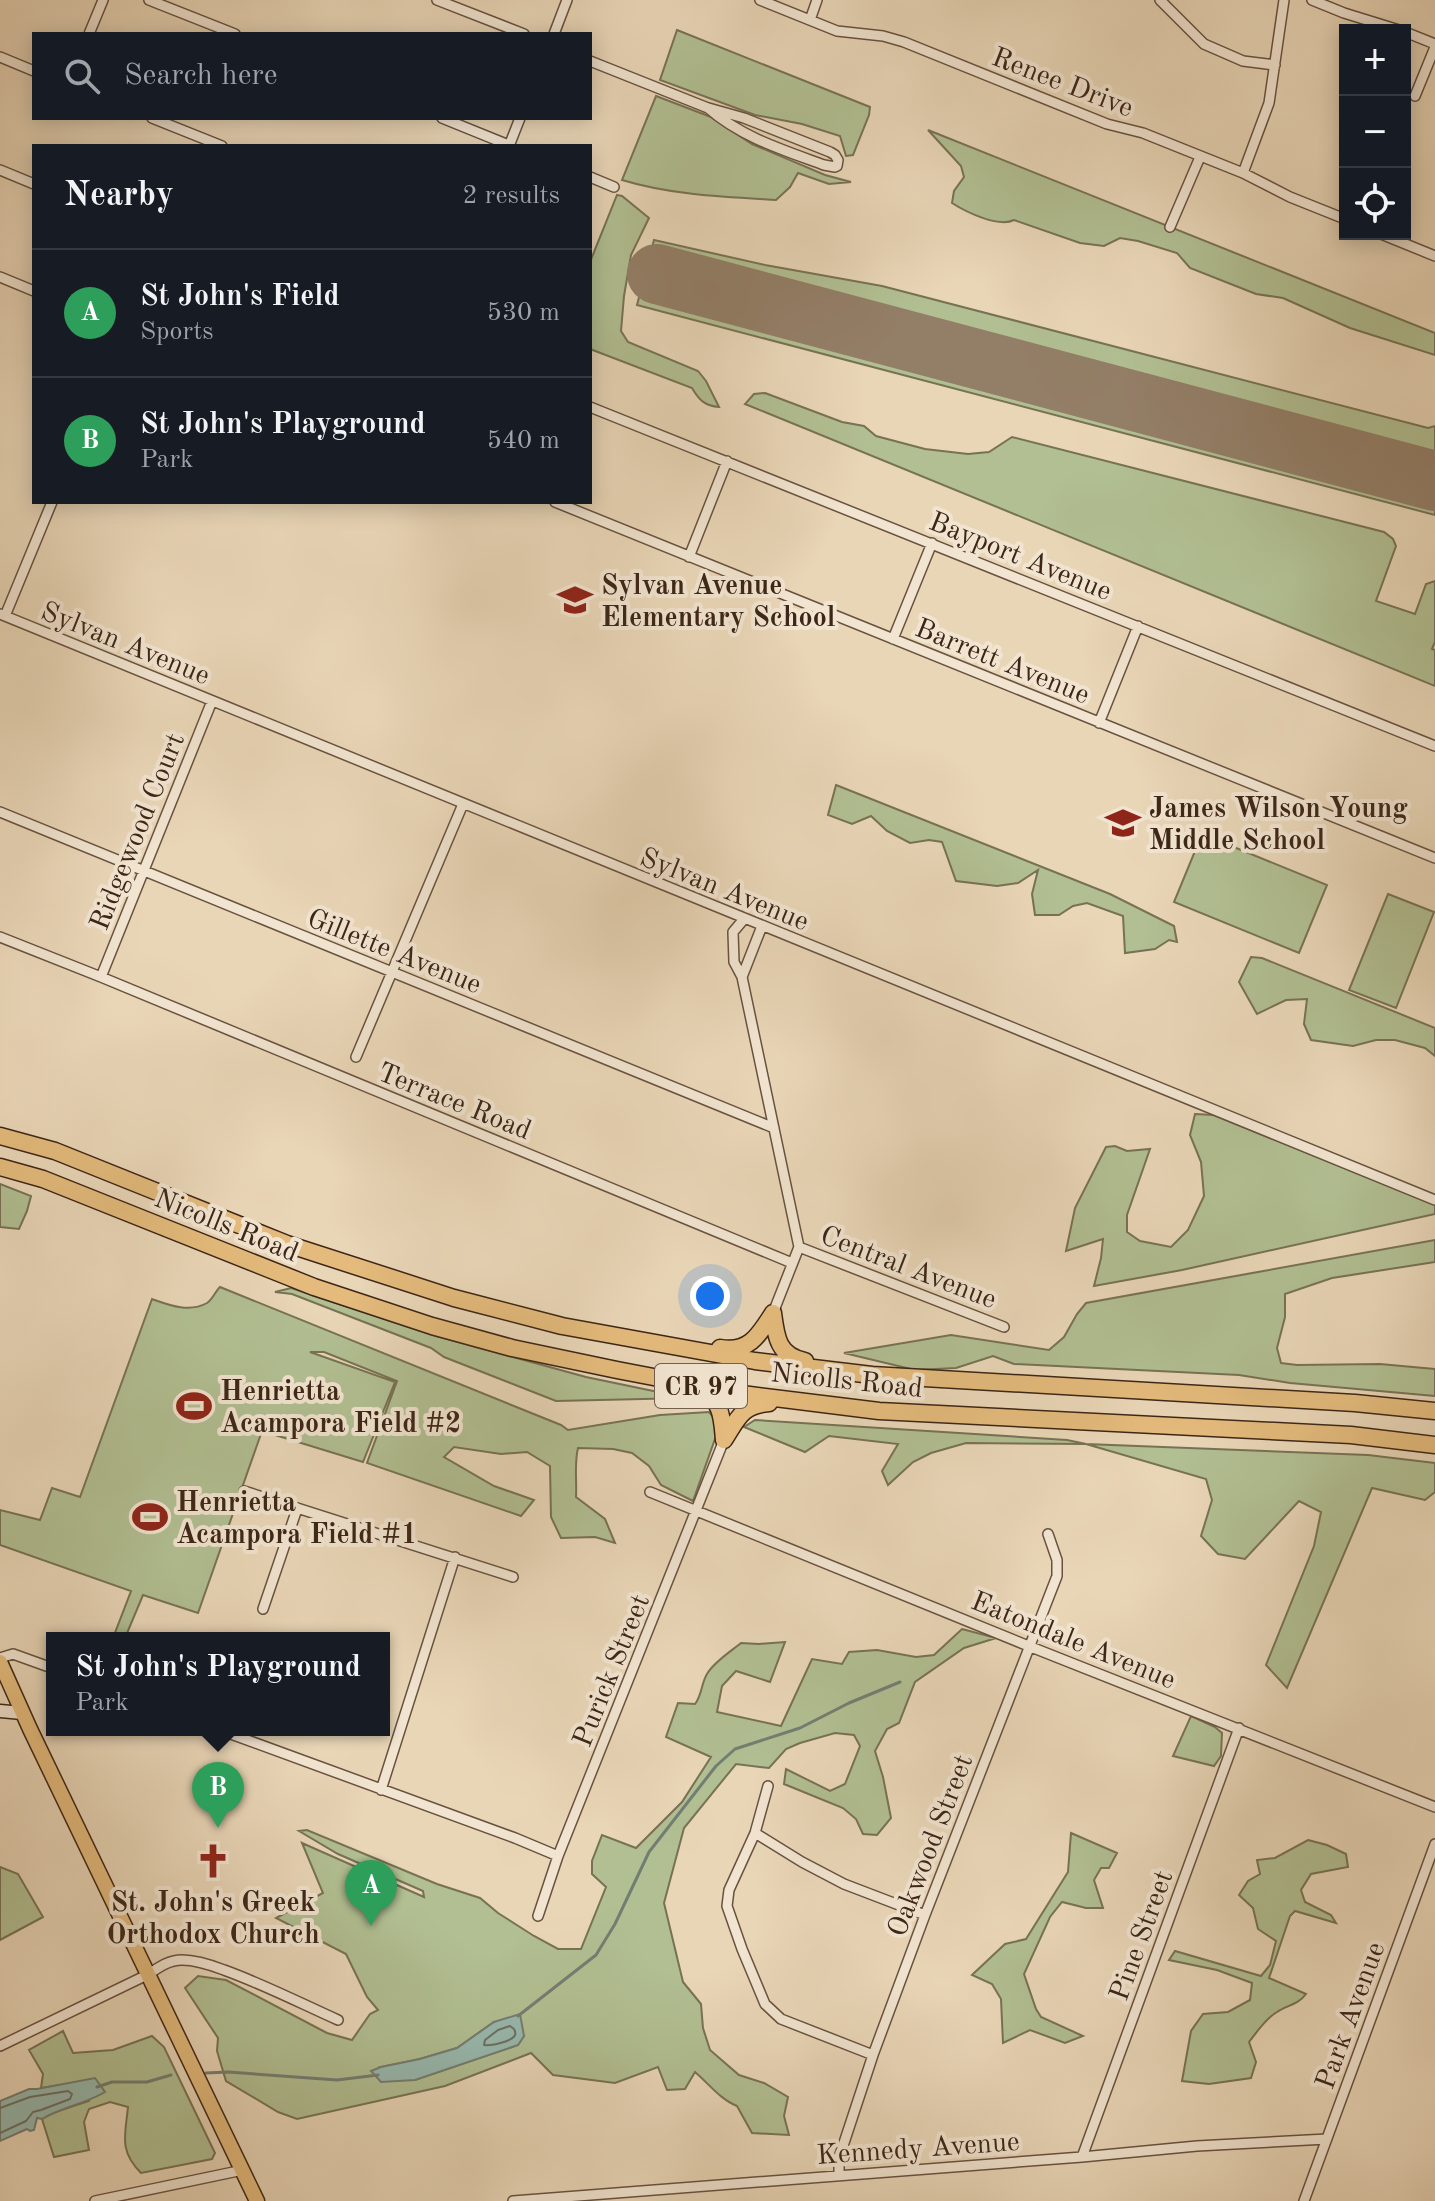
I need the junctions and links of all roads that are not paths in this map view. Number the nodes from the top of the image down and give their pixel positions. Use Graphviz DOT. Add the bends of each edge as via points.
graph roads {
  1 [pos="103,0"];
  2 [pos="149,0"];
  3 [pos="437,0"];
  4 [pos="567,0"];
  5 [pos="760,0"];
  6 [pos="817,0"];
  7 [pos="1160,0"];
  8 [pos="1284,0"];
  9 [pos="1312,0"];
  10 [pos="810,20"];
  11 [pos="1380,24"];
  12 [pos="90,32"];
  13 [pos="230,32"];
  14 [pos="519,32"];
  15 [pos="555,32"];
  16 [pos="1411,35"];
  17 [pos="1435,45"];
  18 [pos="0,57"];
  19 [pos="592,62"];
  20 [pos="1275,65"];
  21 [pos="32,70"];
  22 [pos="1415,96"];
  23 [pos="706,107"];
  24 [pos="157,120"];
  25 [pos="447,120"];
  26 [pos="519,120"];
  27 [pos="217,144"];
  28 [pos="505,144"];
  29 [pos="511,144"];
  30 [pos="1200,157"];
  31 [pos="0,170"];
  32 [pos="1243,173"];
  33 [pos="592,178"];
  34 [pos="32,183"];
  35 [pos="614,187"];
  36 [pos="1339,217"];
  37 [pos="1170,227"];
  38 [pos="1396,240"];
  39 [pos="1435,256"];
  40 [pos="0,277"];
  41 [pos="32,290"];
  42 [pos="592,408"];
  43 [pos="727,461"];
  44 [pos="51,504"];
  45 [pos="560,504"];
  46 [pos="932,543"];
  47 [pos="689,557"];
  48 [pos="3,615"];
  49 [pos="1138,626"];
  50 [pos="893,639"];
  51 [pos="212,701"];
  52 [pos="1099,723"];
  53 [pos="1435,746"];
  54 [pos="463,804"];
  55 [pos="0,812"];
  56 [pos="1435,858"];
  57 [pos="144,870"];
  58 [pos="744,919"];
  59 [pos="762,926"];
  60 [pos="0,937"];
  61 [pos="390,972"];
  62 [pos="101,977"];
  63 [pos="742,977"];
  64 [pos="356,1057"];
  65 [pos="774,1128"];
  66 [pos="0,1136"];
  67 [pos="0,1167"];
  68 [pos="1435,1200"];
  69 [pos="799,1247"];
  70 [pos="792,1263"];
  71 [pos="773,1313"];
  72 [pos="1004,1327"];
  73 [pos="689,1349"];
  74 [pos="849,1373"];
  75 [pos="658,1378"];
  76 [pos="790,1401"];
  77 [pos="1435,1411"];
  78 [pos="724,1440"];
  79 [pos="1435,1446"];
  80 [pos="244,1491"];
  81 [pos="650,1492"];
  82 [pos="297,1509"];
  83 [pos="696,1512"];
  84 [pos="1048,1534"];
  85 [pos="455,1557"];
  86 [pos="513,1577"];
  87 [pos="263,1609"];
  88 [pos="1031,1647"];
  89 [pos="0,1660"];
  90 [pos="46,1666"];
  91 [pos="0,1711"];
  92 [pos="22,1713"];
  93 [pos="1239,1728"];
  94 [pos="236,1736"];
  95 [pos="768,1786"];
  96 [pos="381,1790"];
  97 [pos="1435,1807"];
  98 [pos="755,1833"];
  99 [pos="1435,1844"];
  100 [pos="558,1856"];
  101 [pos="925,1915"];
  102 [pos="538,1916"];
  103 [pos="149,1974"];
  104 [pos="338,2020"];
  105 [pos="0,2046"];
  106 [pos="873,2055"];
  107 [pos="1327,2139"];
  108 [pos="1082,2157"];
  109 [pos="243,2170"];
  110 [pos="839,2174"];
  111 [pos="95,2201"];
  112 [pos="257,2201"];
  113 [pos="513,2201"];
  114 [pos="1304,2201"];
  1 -- 12 [label="street"];
  2 -- 13 [label="street"];
  3 -- 14 [label="street"];
  4 -- 15 [label="street"];
  5 -- 10 [label="street, Renee Drive"];
  6 -- 10 [label="street"];
  7 -- 20 [label="street" via="1204,44 1243,61"];
  8 -- 20 [label="street"];
  9 -- 11 [label="street"];
  10 -- 30 [label="street, Renee Drive" via="837,31 904,42"];
  16 -- 17 [label="street"];
  17 -- 22 [label="street"];
  18 -- 21 [label="street"];
  19 -- 23 [label="street"];
  20 -- 32 [label="street" via="1269,103"];
  23 -- 23 [label="street" via="746,134 837,166 830,152"];
  24 -- 27 [label="street"];
  25 -- 28 [label="street"];
  26 -- 29 [label="street"];
  30 -- 32 [label="street, Renee Drive"];
  30 -- 37 [label="street"];
  31 -- 34 [label="street"];
  32 -- 36 [label="street, Renee Drive"];
  33 -- 35 [label="street"];
  38 -- 39 [label="street"];
  40 -- 41 [label="street"];
  42 -- 43 [label="street, Bayport Avenue"];
  43 -- 46 [label="street, Bayport Avenue"];
  43 -- 47 [label="street"];
  44 -- 48 [label="street"];
  45 -- 47 [label="street, Barrett Avenue"];
  46 -- 49 [label="street, Bayport Avenue"];
  46 -- 50 [label="street"];
  47 -- 50 [label="street, Barrett Avenue"];
  48 -- 51 [label="street, Sylvan Avenue"];
  49 -- 52 [label="street"];
  49 -- 53 [label="street, Bayport Avenue"];
  50 -- 52 [label="street, Barrett Avenue"];
  51 -- 54 [label="street, Sylvan Avenue"];
  51 -- 57 [label="street, Ridgewood Court"];
  52 -- 56 [label="street, Barrett Avenue"];
  54 -- 58 [label="street, Sylvan Avenue"];
  54 -- 61 [label="street"];
  55 -- 57 [label="street, Gillette Avenue"];
  57 -- 61 [label="street, Gillette Avenue"];
  57 -- 62 [label="street, Ridgewood Court"];
  58 -- 59 [label="street, Sylvan Avenue"];
  58 -- 63 [label="street" via="733,932 734,962"];
  59 -- 63 [label="street"];
  59 -- 68 [label="street, Sylvan Avenue"];
  60 -- 62 [label="street, Terrace Road"];
  61 -- 64 [label="street"];
  61 -- 65 [label="street, Gillette Avenue"];
  62 -- 70 [label="street, Terrace Road"];
  63 -- 65 [label="street"];
  65 -- 69 [label="street"];
  66 -- 73 [label="highway, Nicolls Road / CR 97" via="55,1151 287,1244 454,1298 562,1326"];
  67 -- 75 [label="highway, Nicolls Road / CR 97" via="43,1179 314,1287 432,1326"];
  69 -- 70 [label="street"];
  69 -- 72 [label="street, Central Avenue"];
  70 -- 71 [label="street"];
  71 -- 73 [label="highway" via="749,1344 732,1350 697,1345"];
  71 -- 74 [label="highway" via="776,1337 785,1353"];
  73 -- 74 [label="highway, Nicolls Road / CR 97"];
  74 -- 77 [label="highway, Nicolls Road / CR 97"];
  75 -- 76 [label="highway, Nicolls Road / CR 97"];
  75 -- 78 [label="highway" via="715,1401"];
  76 -- 78 [label="highway" via="752,1404"];
  76 -- 79 [label="highway, Nicolls Road / CR 97" via="879,1411 1351,1435"];
  78 -- 83 [label="street, Purick Street"];
  80 -- 82 [label="street"];
  81 -- 83 [label="street, Eatondale Avenue"];
  82 -- 85 [label="street"];
  82 -- 87 [label="street"];
  83 -- 88 [label="street, Eatondale Avenue"];
  83 -- 100 [label="street, Purick Street"];
  84 -- 88 [label="street, Oakwood Street" via="1057,1576"];
  85 -- 86 [label="street"];
  85 -- 96 [label="street"];
  88 -- 93 [label="street, Eatondale Avenue"];
  88 -- 101 [label="street, Oakwood Street"];
  89 -- 90 [label="street" via="13,1654"];
  89 -- 92 [label="main road"];
  91 -- 92 [label="street"];
  92 -- 103 [label="main road"];
  93 -- 97 [label="street, Eatondale Avenue"];
  93 -- 108 [label="street, Pine Street"];
  94 -- 96 [label="street"];
  95 -- 98 [label="street"];
  96 -- 100 [label="street"];
  98 -- 101 [label="street" via="844,1884"];
  98 -- 106 [label="street" via="727,1906 765,2004 781,2019"];
  99 -- 107 [label="street, Park Avenue"];
  100 -- 102 [label="street, Purick Street"];
  101 -- 106 [label="street, Oakwood Street"];
  103 -- 104 [label="street" via="173,1961 200,1962"];
  103 -- 105 [label="street"];
  103 -- 109 [label="main road"];
  106 -- 110 [label="street, Oakwood Street" via="839,2158"];
  107 -- 108 [label="street, Kennedy Avenue"];
  107 -- 114 [label="street, Park Avenue"];
  108 -- 110 [label="street, Kennedy Avenue"];
  109 -- 111 [label="street"];
  109 -- 112 [label="main road"];
  110 -- 113 [label="street, Kennedy Avenue"];
}
